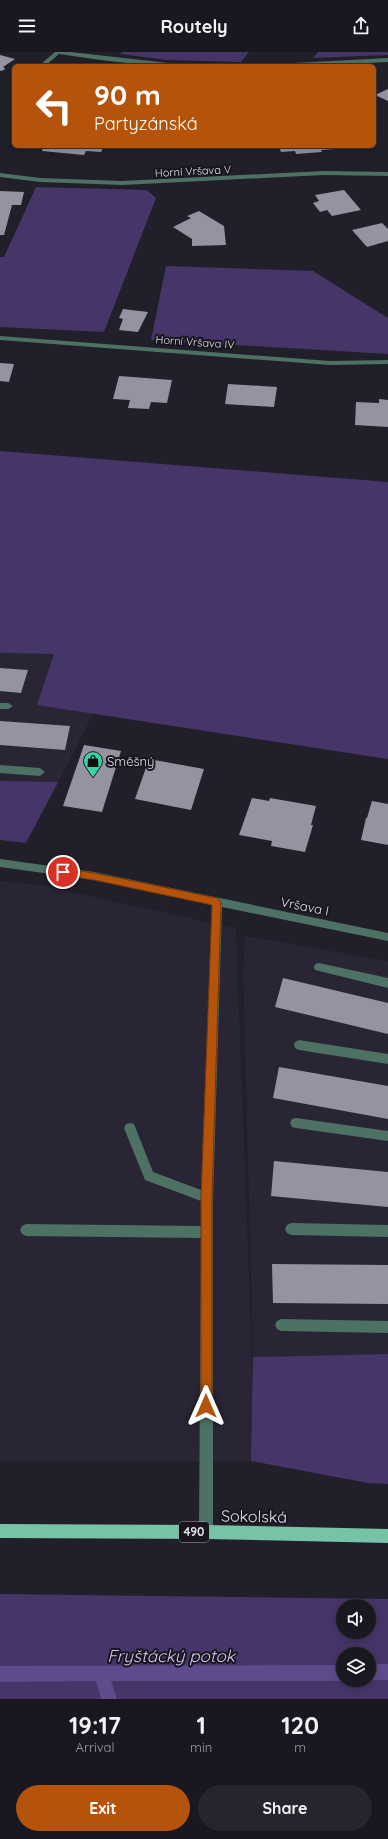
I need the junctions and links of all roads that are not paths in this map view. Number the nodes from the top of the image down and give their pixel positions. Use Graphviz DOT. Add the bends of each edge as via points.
graph roads {
  1 [pos="58,52"];
  2 [pos="388,60"];
  3 [pos="44,64"];
  4 [pos="157,64"];
  5 [pos="312,64"];
  6 [pos="388,174"];
  7 [pos="0,175"];
  8 [pos="0,338"];
  9 [pos="388,362"];
  10 [pos="0,769"];
  11 [pos="40,772"];
  12 [pos="0,863"];
  13 [pos="217,902"];
  14 [pos="388,937"];
  15 [pos="319,967"];
  16 [pos="388,983"];
  17 [pos="299,1045"];
  18 [pos="388,1059"];
  19 [pos="296,1123"];
  20 [pos="130,1128"];
  21 [pos="388,1136"];
  22 [pos="207,1198"];
  23 [pos="292,1229"];
  24 [pos="26,1230"];
  25 [pos="388,1231"];
  26 [pos="207,1232"];
  27 [pos="281,1325"];
  28 [pos="388,1327"];
  29 [pos="0,1531"];
  30 [pos="206,1532"];
  31 [pos="388,1536"];
  1 -- 3 [label="street"];
  1 -- 4 [label="street"];
  2 -- 5 [label="street"];
  6 -- 7 [label="street, Horní Vršava V" via="324,174 164,183 73,183"];
  8 -- 9 [label="street, Horní Vršava IV" via="330,363"];
  10 -- 11 [label="street"];
  12 -- 13 [label="street, Vršava I" via="94,876"];
  13 -- 14 [label="street, Vršava I"];
  13 -- 22 [label="street"];
  15 -- 16 [label="street"];
  17 -- 18 [label="street"];
  19 -- 21 [label="street"];
  20 -- 22 [label="street" via="149,1176"];
  22 -- 26 [label="street"];
  23 -- 25 [label="street"];
  24 -- 26 [label="street"];
  26 -- 30 [label="street"];
  27 -- 28 [label="street"];
  29 -- 30 [label="main road, Sokolská / 490"];
  30 -- 31 [label="main road, Sokolská / 490"];
}
